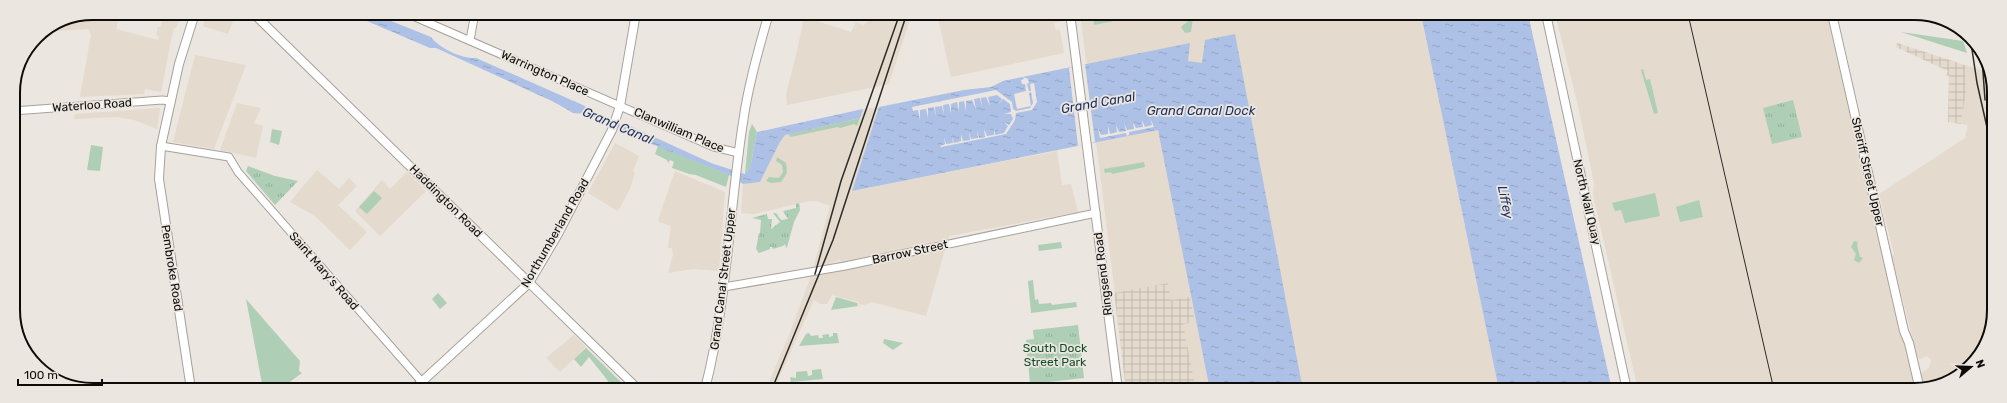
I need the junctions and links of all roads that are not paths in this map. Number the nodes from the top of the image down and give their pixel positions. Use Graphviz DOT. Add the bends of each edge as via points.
graph roads {
  1 [pos="193,20"];
  2 [pos="260,20"];
  3 [pos="423,20"];
  4 [pos="474,20"];
  5 [pos="635,20"];
  6 [pos="767,20"];
  7 [pos="1071,20"];
  8 [pos="1547,20"];
  9 [pos="1833,20"];
  10 [pos="470,40"];
  11 [pos="171,101"];
  12 [pos="620,106"];
  13 [pos="20,110"];
  14 [pos="161,146"];
  15 [pos="739,153"];
  16 [pos="1096,213"];
  17 [pos="529,283"];
  18 [pos="724,287"];
  19 [pos="1904,331"];
  20 [pos="422,382"];
  21 [pos="190,383"];
  22 [pos="631,383"];
  23 [pos="707,383"];
  24 [pos="1117,383"];
  25 [pos="1625,383"];
  26 [pos="1913,383"];
  27 [pos="1918,383"];
  1 -- 11 [label="main road, Pembroke Road"];
  2 -- 17 [label="main road, Haddington Road"];
  3 -- 10 [label="street, Warrington Place"];
  4 -- 10 [label="street"];
  5 -- 12 [label="main road, Northumberland Road"];
  6 -- 15 [label="main road, Grand Canal Street Upper" via="746,105"];
  7 -- 16 [label="main road, Ringsend Road"];
  8 -- 25 [label="main road, North Wall Quay"];
  9 -- 19 [label="main road, Sheriff Street Upper"];
  10 -- 12 [label="street, Warrington Place"];
  11 -- 13 [label="street, Waterloo Road"];
  11 -- 14 [label="main road, Pembroke Road"];
  12 -- 15 [label="street, Clanwilliam Place" via="714,147"];
  12 -- 17 [label="main road, Northumberland Road" via="612,130 558,234"];
  14 -- 20 [label="street, Saint Mary's Road" via="229,157 238,172"];
  14 -- 21 [label="main road, Pembroke Road" via="159,179"];
  15 -- 18 [label="main road, Grand Canal Street Upper"];
  16 -- 18 [label="street, Barrow Street" via="845,266"];
  16 -- 24 [label="main road, Ringsend Road"];
  17 -- 20 [label="main road, Northumberland Road"];
  17 -- 22 [label="main road, Haddington Road"];
  18 -- 23 [label="main road, Grand Canal Street Upper"];
  19 -- 26 [label="main road, Sheriff Street Upper" via="1904,344"];
  19 -- 27 [label="main road, Sheriff Street Upper"];
}
